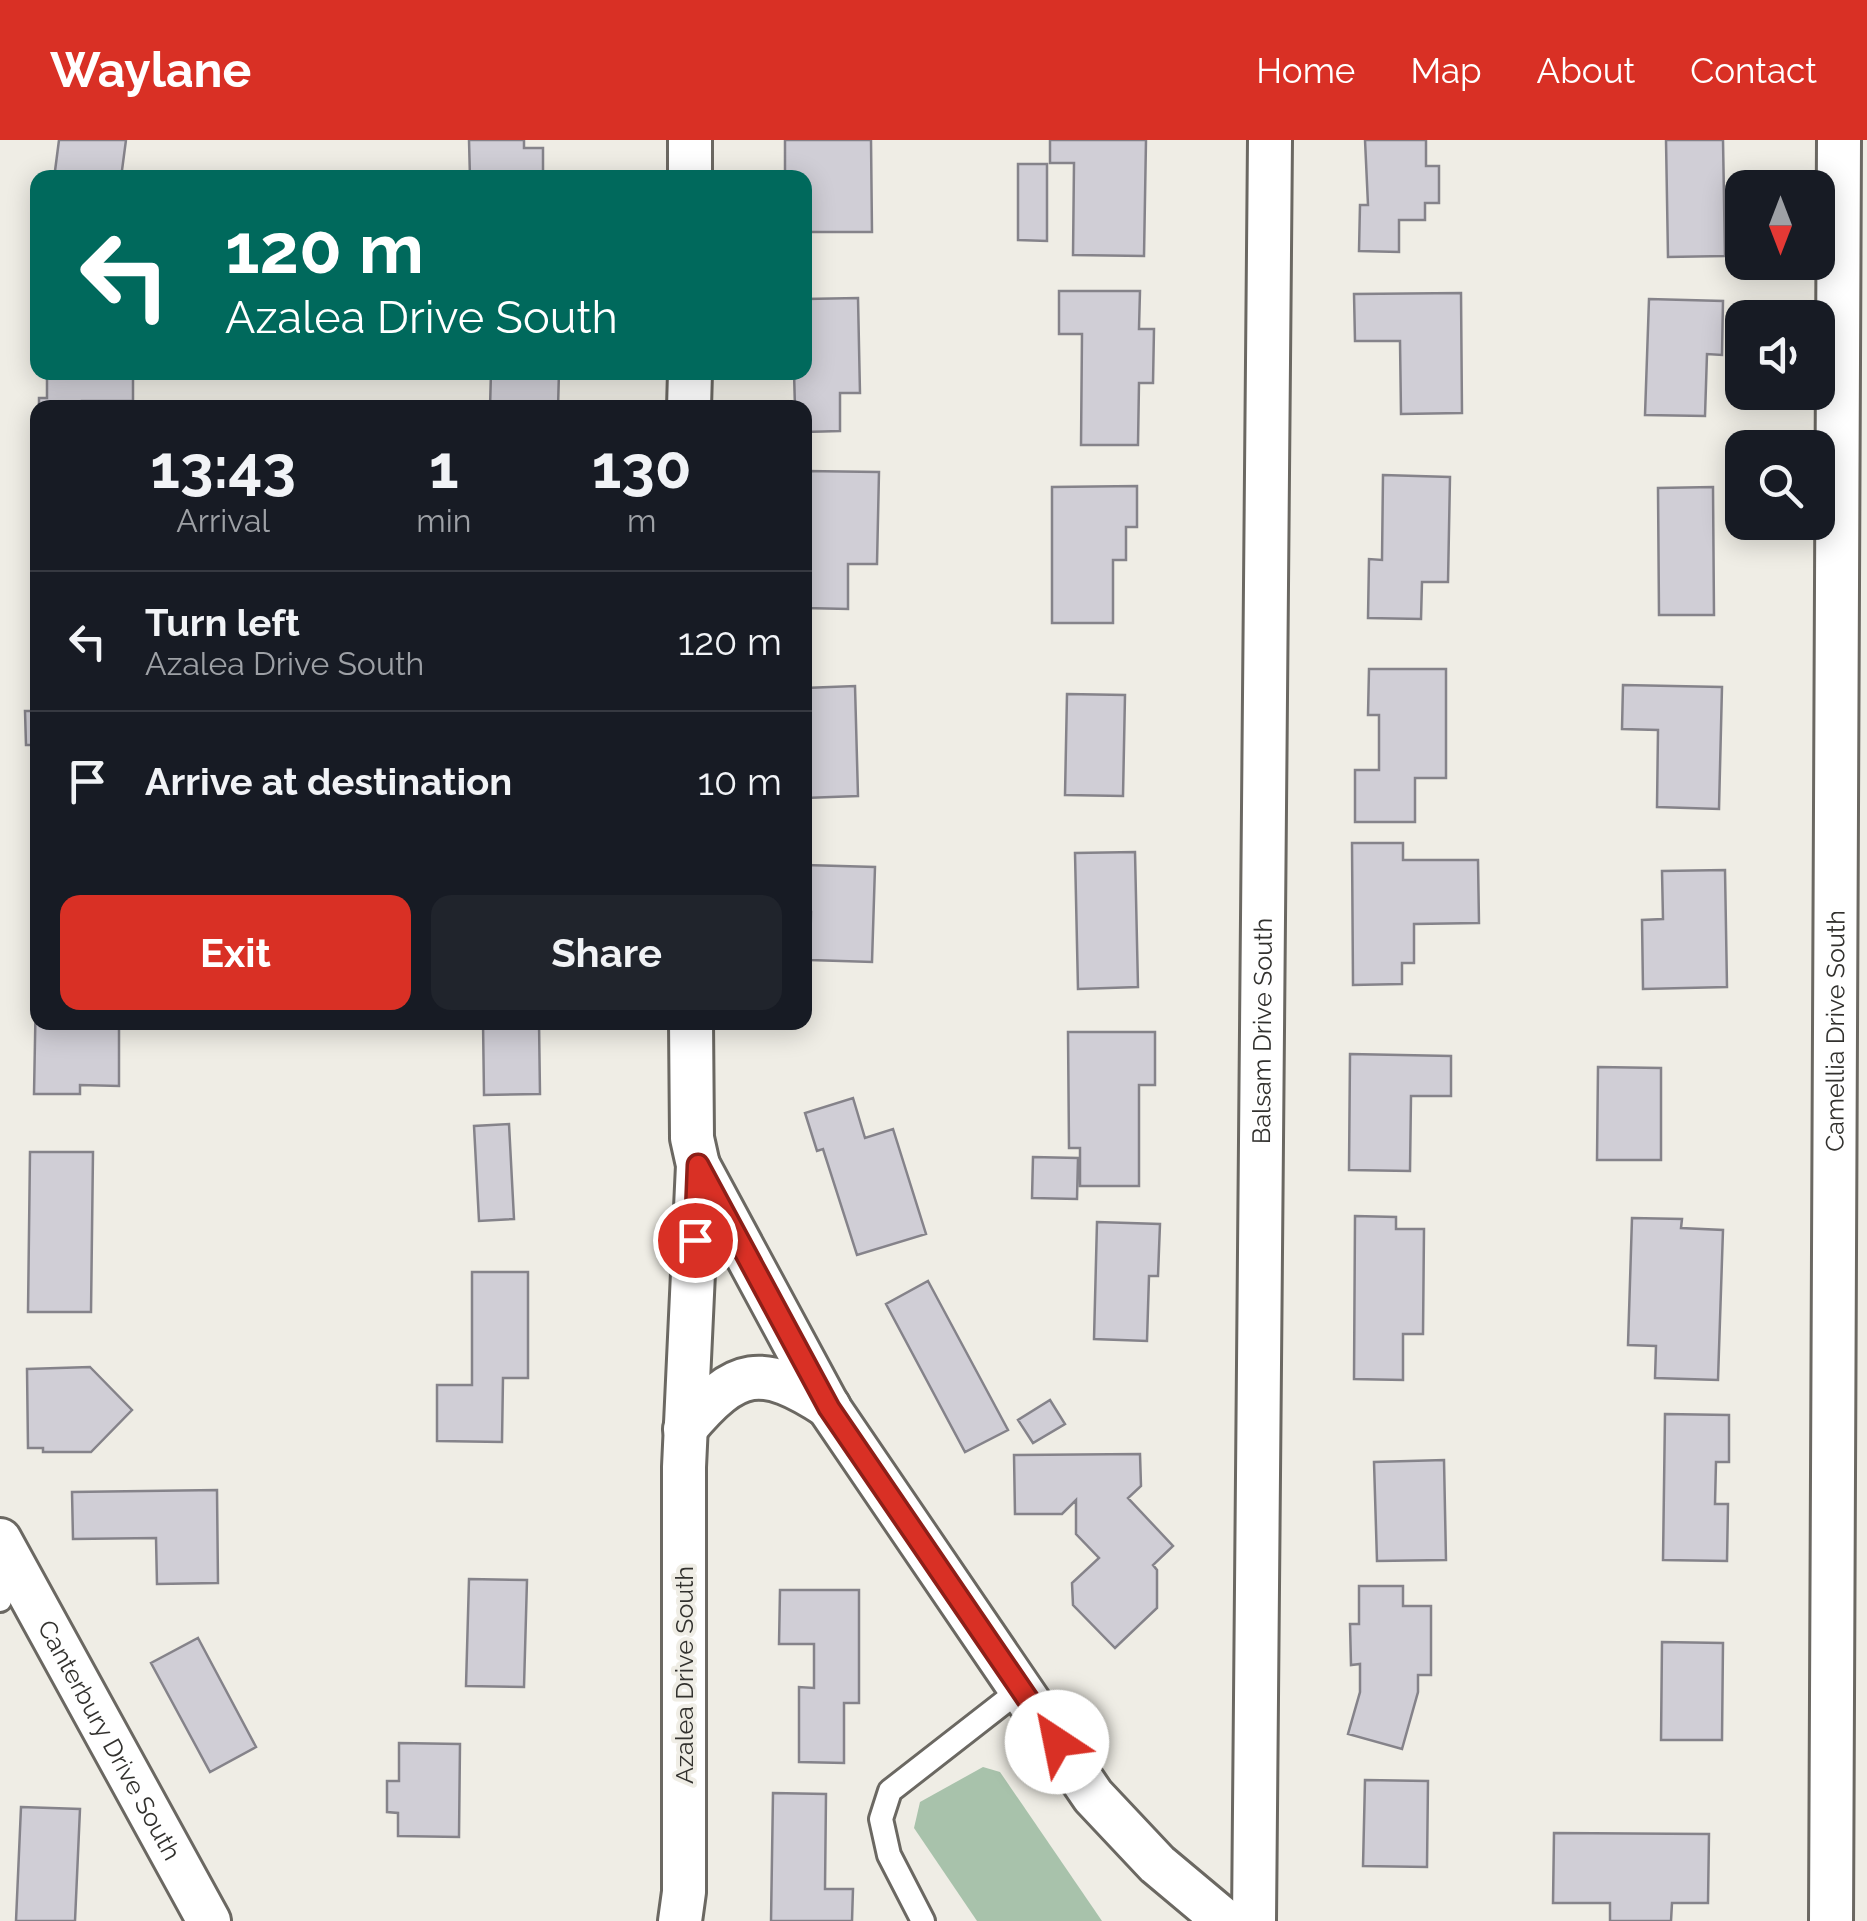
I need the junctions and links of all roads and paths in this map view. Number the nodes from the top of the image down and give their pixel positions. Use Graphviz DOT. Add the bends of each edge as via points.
graph roads {
  1 [pos="690,140"];
  2 [pos="1270,140"];
  3 [pos="1839,140"];
  4 [pos="690,170"];
  5 [pos="691,1030"];
  6 [pos="698,1165"];
  7 [pos="829,1408"];
  8 [pos="686,1429"];
  9 [pos="4,1566"];
  10 [pos="1021,1689"];
  11 [pos="209,1921"];
  12 [pos="680,1921"];
  13 [pos="923,1921"];
  14 [pos="1225,1921"];
  15 [pos="1254,1921"];
  16 [pos="1830,1921"];
  1 -- 4 [label="street"];
  2 -- 15 [label="street, Balsam Drive South"];
  3 -- 16 [label="street, Camellia Drive South"];
  5 -- 6 [label="street, Azalea Drive South"];
  6 -- 7 [label="street"];
  6 -- 8 [label="street, Azalea Drive South"];
  7 -- 8 [label="street" via="792,1384 740,1377 715,1393"];
  7 -- 10 [label="street"];
  8 -- 12 [label="street, Azalea Drive South"];
  9 -- 11 [label="street, Canterbury Drive South"];
  10 -- 13 [label="lane" via="890,1791 881,1819 889,1855"];
  10 -- 14 [label="street" via="1093,1796 1157,1864"];
}
